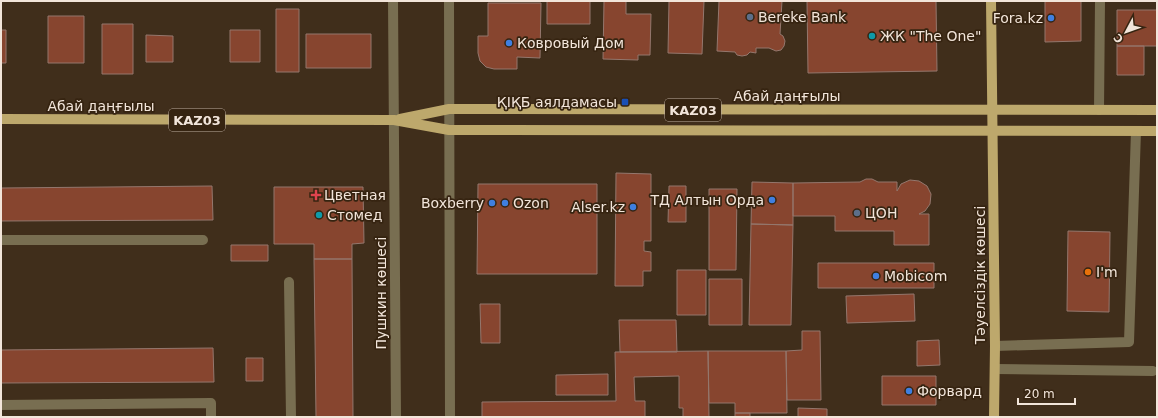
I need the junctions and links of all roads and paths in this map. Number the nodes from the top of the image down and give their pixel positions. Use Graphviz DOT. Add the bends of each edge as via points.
graph roads {
  1 [pos="393,1"];
  2 [pos="449,1"];
  3 [pos="991,1"];
  4 [pos="1100,1"];
  5 [pos="449,109"];
  6 [pos="1099,110"];
  7 [pos="1157,110"];
  8 [pos="993,111"];
  9 [pos="1,120"];
  10 [pos="394,120"];
  11 [pos="449,130"];
  12 [pos="1136,131"];
  13 [pos="1157,131"];
  14 [pos="993,132"];
  15 [pos="1,240"];
  16 [pos="203,240"];
  17 [pos="289,282"];
  18 [pos="995,346"];
  19 [pos="995,369"];
  20 [pos="1153,371"];
  21 [pos="1,405"];
  22 [pos="211,417"];
  23 [pos="291,417"];
  24 [pos="396,417"];
  25 [pos="450,417"];
  26 [pos="994,417"];
  1 -- 10 [label="street, Пушкин көшесі"];
  2 -- 5 [label="street"];
  3 -- 8 [label="main road"];
  4 -- 6 [label="street"];
  5 -- 8 [label="main road, Абай даңғылы / KАZ03"];
  5 -- 10 [label="main road, Абай даңғылы / KАZ03"];
  5 -- 11 [label="street"];
  6 -- 7 [label="main road, Абай даңғылы"];
  6 -- 8 [label="main road, Абай даңғылы"];
  8 -- 14 [label="main road, Тәуелсіздік көшесі"];
  9 -- 10 [label="main road, Абай даңғылы / KАZ03"];
  10 -- 11 [label="main road, Абай даңғылы / KАZ03"];
  10 -- 24 [label="street, Пушкин көшесі"];
  11 -- 14 [label="main road, Абай даңғылы / KАZ03"];
  11 -- 25 [label="street"];
  12 -- 13 [label="main road, Абай даңғылы"];
  12 -- 14 [label="main road, Абай даңғылы"];
  12 -- 18 [label="street" via="1129,342"];
  14 -- 18 [label="main road, Тәуелсіздік көшесі"];
  15 -- 16 [label="street"];
  17 -- 23 [label="street"];
  18 -- 19 [label="main road, Тәуелсіздік көшесі"];
  19 -- 20 [label="street"];
  19 -- 26 [label="main road, Тәуелсіздік көшесі"];
  21 -- 22 [label="street" via="211,403"];
}
